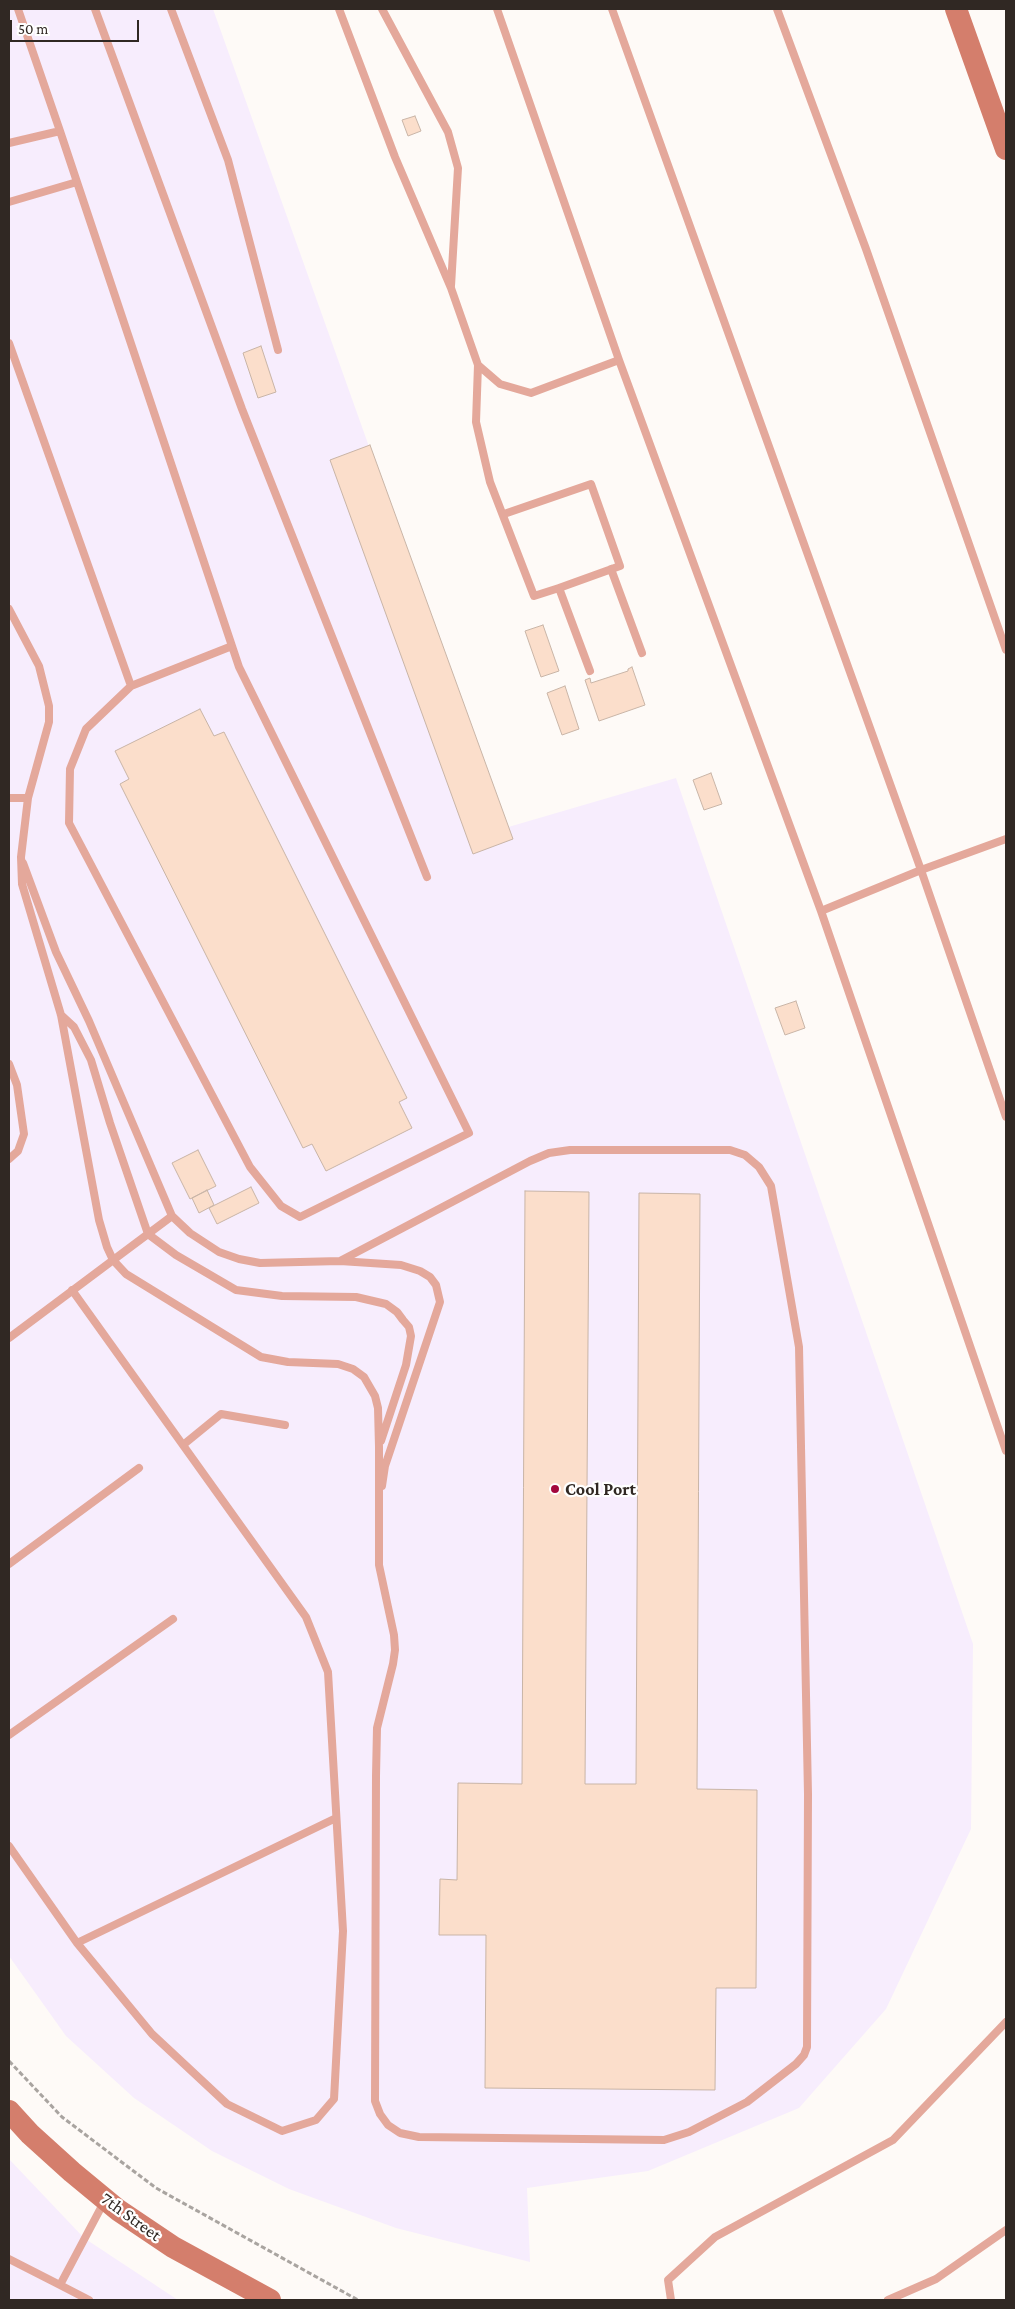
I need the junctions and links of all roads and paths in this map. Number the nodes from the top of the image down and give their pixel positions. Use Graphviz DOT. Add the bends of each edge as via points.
graph roads {
  1 [pos="18,9"];
  2 [pos="95,9"];
  3 [pos="171,9"];
  4 [pos="339,9"];
  5 [pos="382,9"];
  6 [pos="496,9"];
  7 [pos="612,9"];
  8 [pos="777,9"];
  9 [pos="956,9"];
  10 [pos="60,131"];
  11 [pos="9,143"];
  12 [pos="1006,149"];
  13 [pos="77,182"];
  14 [pos="9,202"];
  15 [pos="451,288"];
  16 [pos="9,343"];
  17 [pos="278,350"];
  18 [pos="619,360"];
  19 [pos="478,364"];
  20 [pos="504,514"];
  21 [pos="611,569"];
  22 [pos="559,588"];
  23 [pos="9,609"];
  24 [pos="232,646"];
  25 [pos="1006,650"];
  26 [pos="642,653"];
  27 [pos="590,671"];
  28 [pos="131,686"];
  29 [pos="9,798"];
  30 [pos="28,798"];
  31 [pos="1006,839"];
  32 [pos="21,857"];
  33 [pos="921,870"];
  34 [pos="427,877"];
  35 [pos="821,911"];
  36 [pos="61,1015"];
  37 [pos="9,1064"];
  38 [pos="1006,1117"];
  39 [pos="9,1158"];
  40 [pos="172,1216"];
  41 [pos="148,1234"];
  42 [pos="113,1260"];
  43 [pos="340,1261"];
  44 [pos="72,1290"];
  45 [pos="9,1338"];
  46 [pos="285,1425"];
  47 [pos="183,1444"];
  48 [pos="379,1447"];
  49 [pos="1006,1451"];
  50 [pos="139,1468"];
  51 [pos="378,1513"];
  52 [pos="9,1564"];
  53 [pos="173,1619"];
  54 [pos="9,1736"];
  55 [pos="336,1818"];
  56 [pos="9,1846"];
  57 [pos="76,1943"];
  58 [pos="1006,2022"];
  59 [pos="9,2061"];
  60 [pos="9,2111"];
  61 [pos="105,2200"];
  62 [pos="1006,2230"];
  63 [pos="9,2260"];
  64 [pos="60,2285"];
  65 [pos="89,2300"];
  66 [pos="270,2300"];
  67 [pos="358,2300"];
  68 [pos="671,2300"];
  69 [pos="888,2300"];
  1 -- 10 [label="lane"];
  2 -- 34 [label="lane" via="242,409"];
  3 -- 17 [label="lane" via="228,160"];
  4 -- 15 [label="lane" via="394,157"];
  5 -- 15 [label="lane" via="448,132 458,168"];
  6 -- 18 [label="lane"];
  7 -- 33 [label="lane"];
  8 -- 25 [label="lane" via="866,249"];
  9 -- 12 [label="main road"];
  10 -- 11 [label="lane"];
  10 -- 13 [label="lane"];
  13 -- 14 [label="lane"];
  13 -- 24 [label="lane"];
  15 -- 19 [label="lane"];
  16 -- 28 [label="lane"];
  18 -- 19 [label="lane" via="531,393 500,384"];
  18 -- 35 [label="lane"];
  19 -- 20 [label="lane" via="476,422 490,482"];
  20 -- 21 [label="lane" via="590,484 620,566"];
  20 -- 22 [label="lane" via="534,596"];
  21 -- 22 [label="lane"];
  21 -- 26 [label="lane"];
  22 -- 27 [label="lane"];
  23 -- 30 [label="lane" via="39,666 49,706 49,722"];
  24 -- 28 [label="lane"];
  24 -- 28 [label="lane" via="239,667 469,1133 300,1218 281,1206 250,1167 69,823 70,769 86,729"];
  29 -- 30 [label="lane"];
  30 -- 32 [label="lane"];
  31 -- 33 [label="lane"];
  32 -- 36 [label="lane" via="26,905"];
  32 -- 40 [label="lane" via="56,952"];
  33 -- 35 [label="lane"];
  33 -- 38 [label="lane"];
  35 -- 49 [label="lane"];
  36 -- 41 [label="lane" via="74,1027 91,1060"];
  36 -- 42 [label="lane" via="98,1220"];
  37 -- 39 [label="lane" via="17,1085 24,1134 18,1151"];
  40 -- 41 [label="lane"];
  40 -- 43 [label="lane" via="190,1233 219,1252 239,1259 260,1263"];
  41 -- 42 [label="lane"];
  41 -- 48 [label="lane" via="184,1260 236,1290 282,1296 356,1297 386,1304 397,1312 409,1327 410,1336 406,1366"];
  42 -- 44 [label="lane"];
  42 -- 48 [label="lane" via="126,1274 261,1357 288,1362 338,1364 353,1369 371,1387 378,1408"];
  43 -- 51 [label="lane" via="411,1268 430,1277 439,1293 440,1302 385,1466"];
  43 -- 51 [label="lane" via="549,1153 570,1150 730,1150 745,1155 759,1167 772,1186 799,1347 808,1784 808,2021 804,2056 747,2102 707,2124 664,2140 419,2137 400,2134 380,2114 375,2101 376,1776 378,1728 395,1650 379,1565"];
  44 -- 45 [label="lane"];
  44 -- 47 [label="lane"];
  46 -- 47 [label="lane" via="221,1414"];
  47 -- 55 [label="lane" via="306,1616 328,1672"];
  48 -- 51 [label="lane"];
  50 -- 52 [label="lane"];
  53 -- 54 [label="lane"];
  55 -- 57 [label="lane"];
  55 -- 57 [label="lane" via="344,1931 334,2099 316,2120 282,2131 227,2104 152,2034"];
  56 -- 57 [label="lane"];
  58 -- 68 [label="lane" via="893,2140 715,2237 668,2280"];
  59 -- 67 [label="path" via="62,2117 156,2188"];
  60 -- 61 [label="main road, 7th Street" via="30,2134"];
  61 -- 64 [label="lane"];
  61 -- 66 [label="main road, 7th Street" via="174,2247"];
  62 -- 69 [label="lane" via="936,2279"];
  63 -- 64 [label="lane"];
  64 -- 65 [label="lane"];
}
